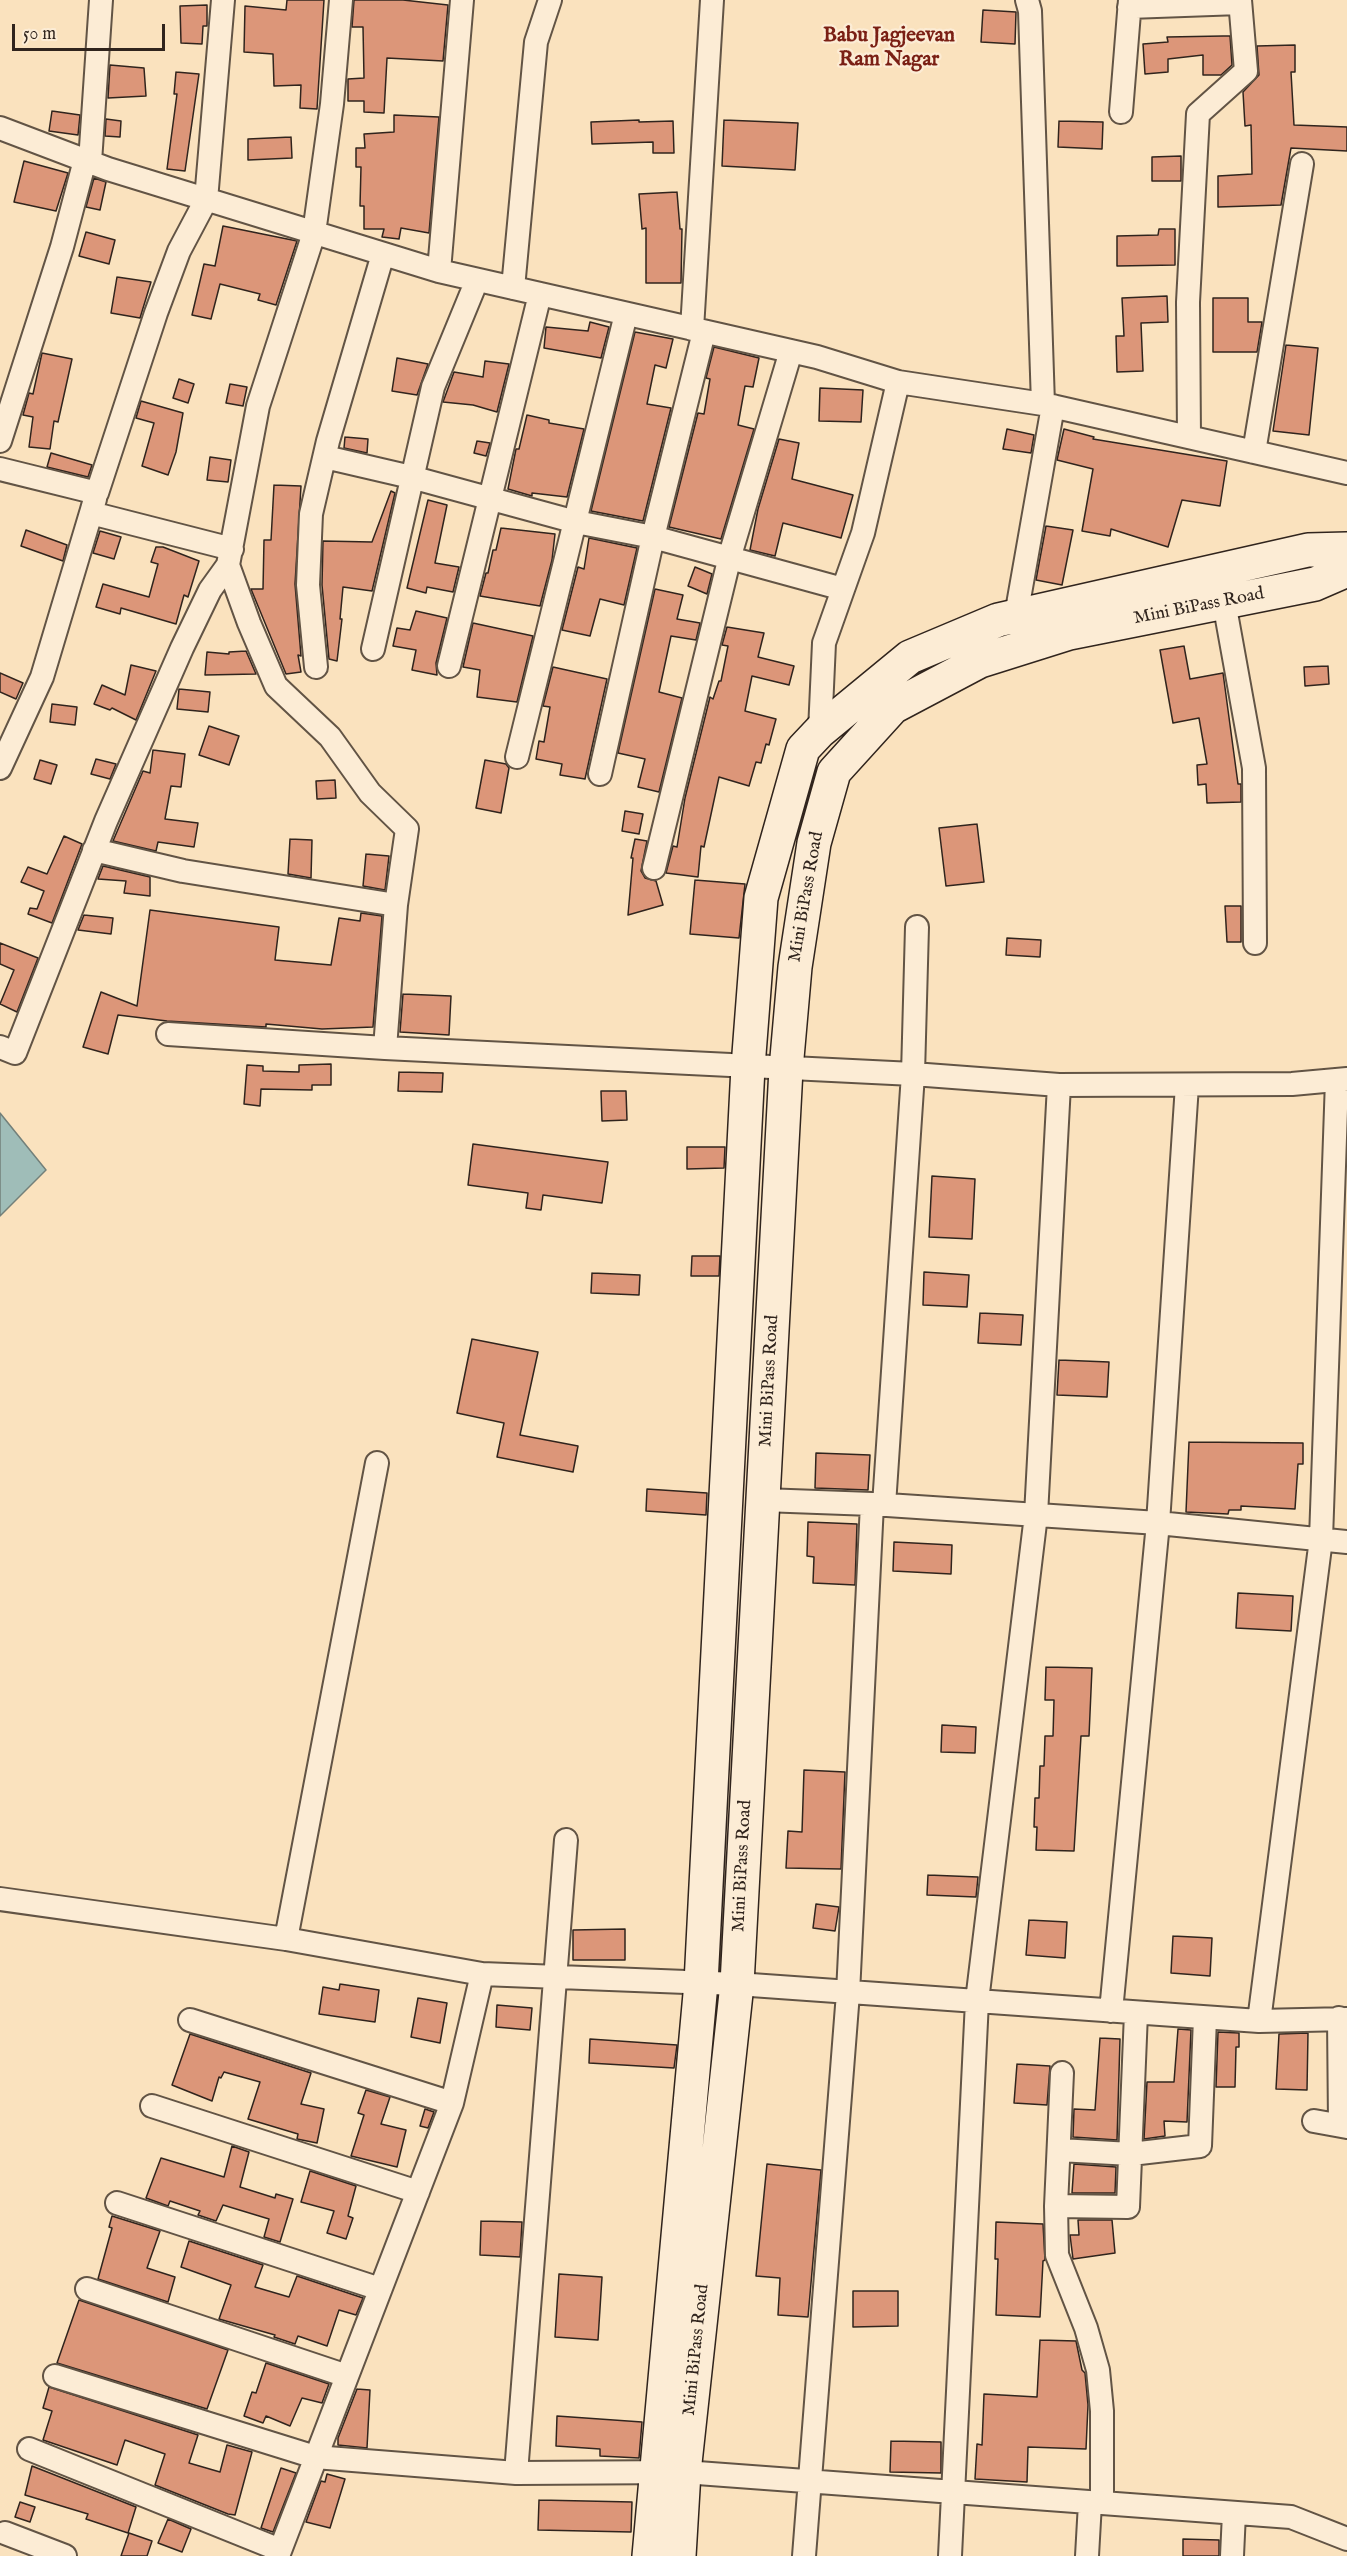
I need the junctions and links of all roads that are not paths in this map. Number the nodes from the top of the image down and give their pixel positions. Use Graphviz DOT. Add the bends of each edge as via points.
graph roads {
  1 [pos="101,0"];
  2 [pos="223,0"];
  3 [pos="341,0"];
  4 [pos="462,0"];
  5 [pos="549,0"];
  6 [pos="712,0"];
  7 [pos="1027,0"];
  8 [pos="1240,1"];
  9 [pos="1130,3"];
  10 [pos="1121,111"];
  11 [pos="0,128"];
  12 [pos="87,161"];
  13 [pos="1302,164"];
  14 [pos="206,200"];
  15 [pos="314,233"];
  16 [pos="383,254"];
  17 [pos="439,271"];
  18 [pos="477,280"];
  19 [pos="513,288"];
  20 [pos="540,294"];
  21 [pos="626,314"];
  22 [pos="698,330"];
  23 [pos="791,351"];
  24 [pos="898,382"];
  25 [pos="1048,405"];
  26 [pos="1189,437"];
  27 [pos="0,441"];
  28 [pos="1254,452"];
  29 [pos="325,457"];
  30 [pos="0,470"];
  31 [pos="1347,473"];
  32 [pos="411,477"];
  33 [pos="491,501"];
  34 [pos="94,503"];
  35 [pos="576,522"];
  36 [pos="653,537"];
  37 [pos="1347,549"];
  38 [pos="230,557"];
  39 [pos="730,558"];
  40 [pos="1347,570"];
  41 [pos="843,589"];
  42 [pos="1224,602"];
  43 [pos="1016,616"];
  44 [pos="373,649"];
  45 [pos="449,666"];
  46 [pos="316,667"];
  47 [pos="820,731"];
  48 [pos="517,757"];
  49 [pos="0,768"];
  50 [pos="600,774"];
  51 [pos="94,850"];
  52 [pos="654,868"];
  53 [pos="396,905"];
  54 [pos="917,927"];
  55 [pos="1256,943"];
  56 [pos="168,1034"];
  57 [pos="0,1047"];
  58 [pos="385,1048"];
  59 [pos="748,1067"];
  60 [pos="786,1069"];
  61 [pos="913,1074"];
  62 [pos="1342,1080"];
  63 [pos="1059,1085"];
  64 [pos="1187,1085"];
  65 [pos="377,1463"];
  66 [pos="763,1500"];
  67 [pos="878,1505"];
  68 [pos="1036,1515"];
  69 [pos="1158,1523"];
  70 [pos="1321,1539"];
  71 [pos="1347,1542"];
  72 [pos="566,1840"];
  73 [pos="0,1899"];
  74 [pos="286,1939"];
  75 [pos="482,1974"];
  76 [pos="554,1977"];
  77 [pos="702,1983"];
  78 [pos="737,1984"];
  79 [pos="848,1993"];
  80 [pos="977,2001"];
  81 [pos="1112,2011"];
  82 [pos="1136,2013"];
  83 [pos="1205,2018"];
  84 [pos="1343,2019"];
  85 [pos="190,2020"];
  86 [pos="1259,2021"];
  87 [pos="1062,2073"];
  88 [pos="452,2103"];
  89 [pos="152,2106"];
  90 [pos="1314,2121"];
  91 [pos="1343,2125"];
  92 [pos="1059,2150"];
  93 [pos="1131,2154"];
  94 [pos="418,2192"];
  95 [pos="117,2203"];
  96 [pos="1056,2206"];
  97 [pos="87,2289"];
  98 [pos="380,2289"];
  99 [pos="55,2376"];
  100 [pos="347,2376"];
  101 [pos="29,2449"];
  102 [pos="315,2457"];
  103 [pos="670,2472"];
  104 [pos="516,2473"];
  105 [pos="810,2482"];
  106 [pos="954,2492"];
  107 [pos="1096,2503"];
  108 [pos="1234,2513"];
  109 [pos="5,2533"];
  110 [pos="1347,2539"];
  111 [pos="279,2553"];
  112 [pos="65,2556"];
  113 [pos="649,2556"];
  114 [pos="679,2556"];
  115 [pos="804,2556"];
  116 [pos="950,2556"];
  117 [pos="1087,2556"];
  118 [pos="1232,2556"];
  1 -- 12 [label="street"];
  2 -- 14 [label="street"];
  3 -- 15 [label="street" via="332,104"];
  4 -- 17 [label="street"];
  5 -- 19 [label="street" via="536,42"];
  6 -- 22 [label="street"];
  7 -- 25 [label="street"];
  8 -- 9 [label="street"];
  8 -- 26 [label="street" via="1246,71 1198,114 1188,302"];
  9 -- 10 [label="street"];
  11 -- 12 [label="street"];
  12 -- 14 [label="street"];
  12 -- 27 [label="street"];
  13 -- 28 [label="street"];
  14 -- 15 [label="street"];
  14 -- 34 [label="street" via="179,251 156,313"];
  15 -- 16 [label="street"];
  15 -- 38 [label="street" via="258,406"];
  16 -- 17 [label="street"];
  16 -- 29 [label="street"];
  17 -- 18 [label="street"];
  18 -- 19 [label="street"];
  18 -- 32 [label="street" via="433,387"];
  19 -- 20 [label="street"];
  20 -- 21 [label="street"];
  20 -- 33 [label="street"];
  21 -- 22 [label="street"];
  21 -- 35 [label="street"];
  22 -- 23 [label="street"];
  22 -- 36 [label="street"];
  23 -- 24 [label="street"];
  23 -- 39 [label="street"];
  24 -- 25 [label="street"];
  24 -- 41 [label="street" via="863,533"];
  25 -- 26 [label="street"];
  25 -- 43 [label="street"];
  26 -- 28 [label="street"];
  28 -- 31 [label="street"];
  29 -- 32 [label="street"];
  29 -- 46 [label="street" via="311,514 308,585"];
  30 -- 34 [label="street"];
  32 -- 33 [label="street"];
  32 -- 44 [label="street"];
  33 -- 35 [label="street"];
  33 -- 45 [label="street"];
  34 -- 38 [label="street"];
  34 -- 49 [label="street" via="42,677"];
  35 -- 36 [label="street"];
  35 -- 48 [label="street"];
  36 -- 39 [label="street"];
  36 -- 50 [label="street"];
  37 -- 43 [label="street" via="1308,550"];
  38 -- 51 [label="street" via="182,648"];
  38 -- 53 [label="street" via="249,623 276,686 330,737 370,793 407,829"];
  39 -- 41 [label="street"];
  39 -- 52 [label="street"];
  40 -- 42 [label="street, Mini BiPass Road" via="1315,584"];
  41 -- 47 [label="street" via="824,643"];
  42 -- 55 [label="street" via="1254,768"];
  42 -- 60 [label="street, Mini BiPass Road" via="1069,633 1016,648 980,661 893,707 834,772 814,843 795,967"];
  43 -- 47 [label="street" via="910,657"];
  47 -- 59 [label="street" via="803,749 761,898"];
  51 -- 53 [label="street" via="183,871"];
  51 -- 57 [label="street" via="15,1053"];
  53 -- 58 [label="street"];
  54 -- 61 [label="street"];
  56 -- 58 [label="street"];
  58 -- 59 [label="street"];
  59 -- 60 [label="street"];
  59 -- 77 [label="street"];
  60 -- 61 [label="street"];
  60 -- 66 [label="street, Mini BiPass Road"];
  61 -- 63 [label="street"];
  61 -- 67 [label="street"];
  62 -- 64 [label="street"];
  62 -- 70 [label="street"];
  63 -- 64 [label="street"];
  63 -- 68 [label="street"];
  64 -- 69 [label="street"];
  65 -- 74 [label="street"];
  66 -- 67 [label="street"];
  66 -- 78 [label="street, Mini BiPass Road"];
  67 -- 68 [label="street"];
  67 -- 79 [label="street"];
  68 -- 69 [label="street"];
  68 -- 80 [label="street"];
  69 -- 70 [label="street"];
  69 -- 81 [label="street"];
  70 -- 71 [label="street"];
  70 -- 86 [label="street"];
  72 -- 76 [label="street"];
  73 -- 74 [label="street"];
  74 -- 75 [label="street"];
  75 -- 76 [label="street"];
  75 -- 88 [label="street"];
  76 -- 77 [label="street"];
  76 -- 104 [label="street"];
  77 -- 78 [label="street"];
  77 -- 103 [label="street"];
  78 -- 79 [label="street"];
  78 -- 103 [label="street, Mini BiPass Road"];
  79 -- 80 [label="street"];
  79 -- 105 [label="street"];
  80 -- 81 [label="street"];
  80 -- 106 [label="street"];
  81 -- 82 [label="street"];
  82 -- 83 [label="street"];
  82 -- 93 [label="street"];
  83 -- 86 [label="street"];
  83 -- 93 [label="street" via="1200,2146"];
  84 -- 86 [label="street"];
  84 -- 91 [label="street"];
  85 -- 88 [label="street"];
  87 -- 92 [label="street"];
  88 -- 94 [label="street"];
  89 -- 94 [label="street"];
  90 -- 91 [label="street"];
  92 -- 93 [label="street"];
  92 -- 96 [label="street"];
  93 -- 96 [label="street" via="1128,2207"];
  94 -- 98 [label="street"];
  95 -- 98 [label="street"];
  96 -- 107 [label="street" via="1057,2255 1098,2370 1102,2411"];
  97 -- 100 [label="street"];
  98 -- 100 [label="street"];
  99 -- 102 [label="street"];
  100 -- 102 [label="street"];
  101 -- 111 [label="street"];
  102 -- 104 [label="street"];
  102 -- 111 [label="street"];
  103 -- 104 [label="street"];
  103 -- 105 [label="street"];
  103 -- 113 [label="street"];
  103 -- 114 [label="street, Mini BiPass Road"];
  105 -- 106 [label="street"];
  105 -- 115 [label="street"];
  106 -- 107 [label="street"];
  106 -- 116 [label="street"];
  107 -- 108 [label="street"];
  107 -- 117 [label="street"];
  108 -- 110 [label="street" via="1291,2517"];
  108 -- 118 [label="street"];
  109 -- 112 [label="street"];
}
